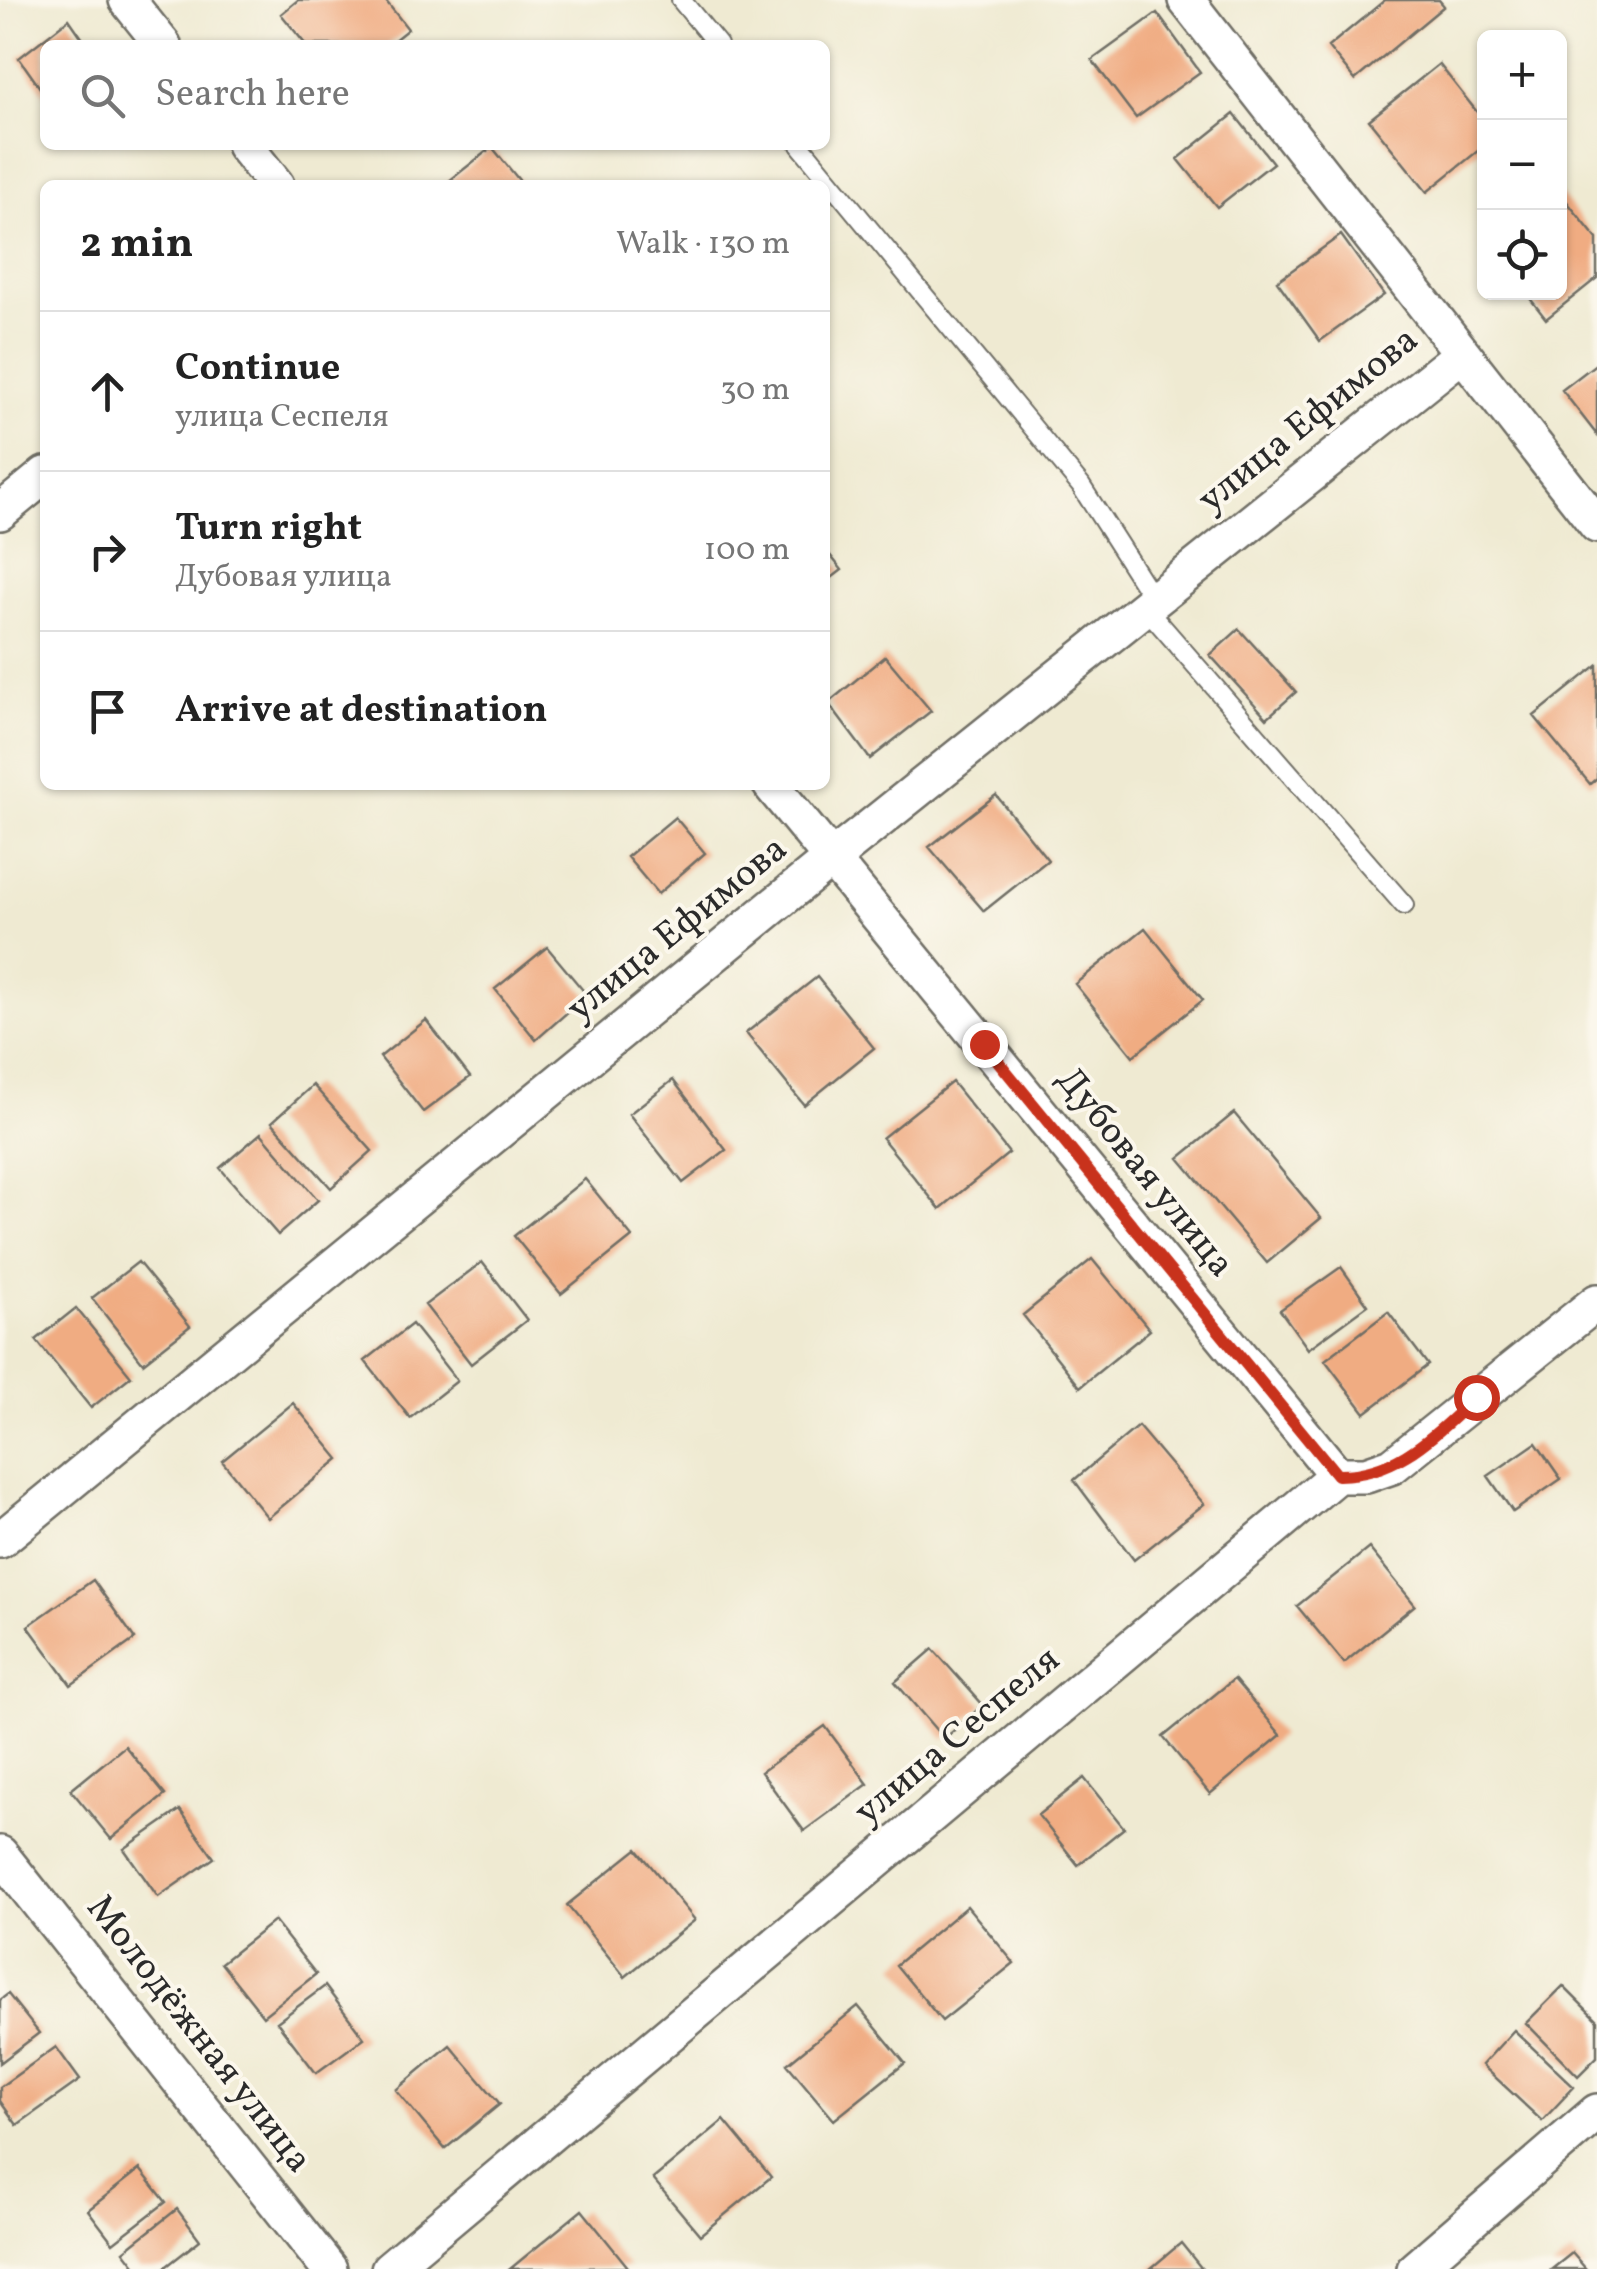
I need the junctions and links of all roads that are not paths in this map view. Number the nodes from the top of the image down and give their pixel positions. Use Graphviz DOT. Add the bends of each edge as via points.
graph roads {
  1 [pos="126,0"];
  2 [pos="681,0"];
  3 [pos="1186,0"];
  4 [pos="159,40"];
  5 [pos="714,40"];
  6 [pos="248,150"];
  7 [pos="804,150"];
  8 [pos="272,180"];
  9 [pos="829,180"];
  10 [pos="830,181"];
  11 [pos="1462,354"];
  12 [pos="40,478"];
  13 [pos="0,512"];
  14 [pos="1597,525"];
  15 [pos="1149,604"];
  16 [pos="775,790"];
  17 [pos="832,858"];
  18 [pos="1404,905"];
  19 [pos="1597,1302"];
  20 [pos="1337,1475"];
  21 [pos="0,1540"];
  22 [pos="0,1854"];
  23 [pos="1597,2112"];
  24 [pos="329,2269"];
  25 [pos="389,2269"];
  26 [pos="1415,2269"];
  1 -- 4 [label="street"];
  2 -- 5 [label="lane"];
  3 -- 11 [label="street"];
  6 -- 8 [label="street"];
  7 -- 9 [label="lane"];
  10 -- 15 [label="lane" via="1081,486"];
  11 -- 14 [label="street"];
  11 -- 15 [label="street, улица Ефимова"];
  12 -- 13 [label="street"];
  15 -- 17 [label="street, улица Ефимова"];
  15 -- 18 [label="lane"];
  16 -- 17 [label="street, Дубовая улица"];
  17 -- 20 [label="street, Дубовая улица"];
  17 -- 21 [label="street, улица Ефимова"];
  19 -- 20 [label="street" via="1392,1466 1366,1476"];
  20 -- 25 [label="street, улица Сеспеля"];
  22 -- 24 [label="street, Молодёжная улица"];
  23 -- 26 [label="street"];
}
